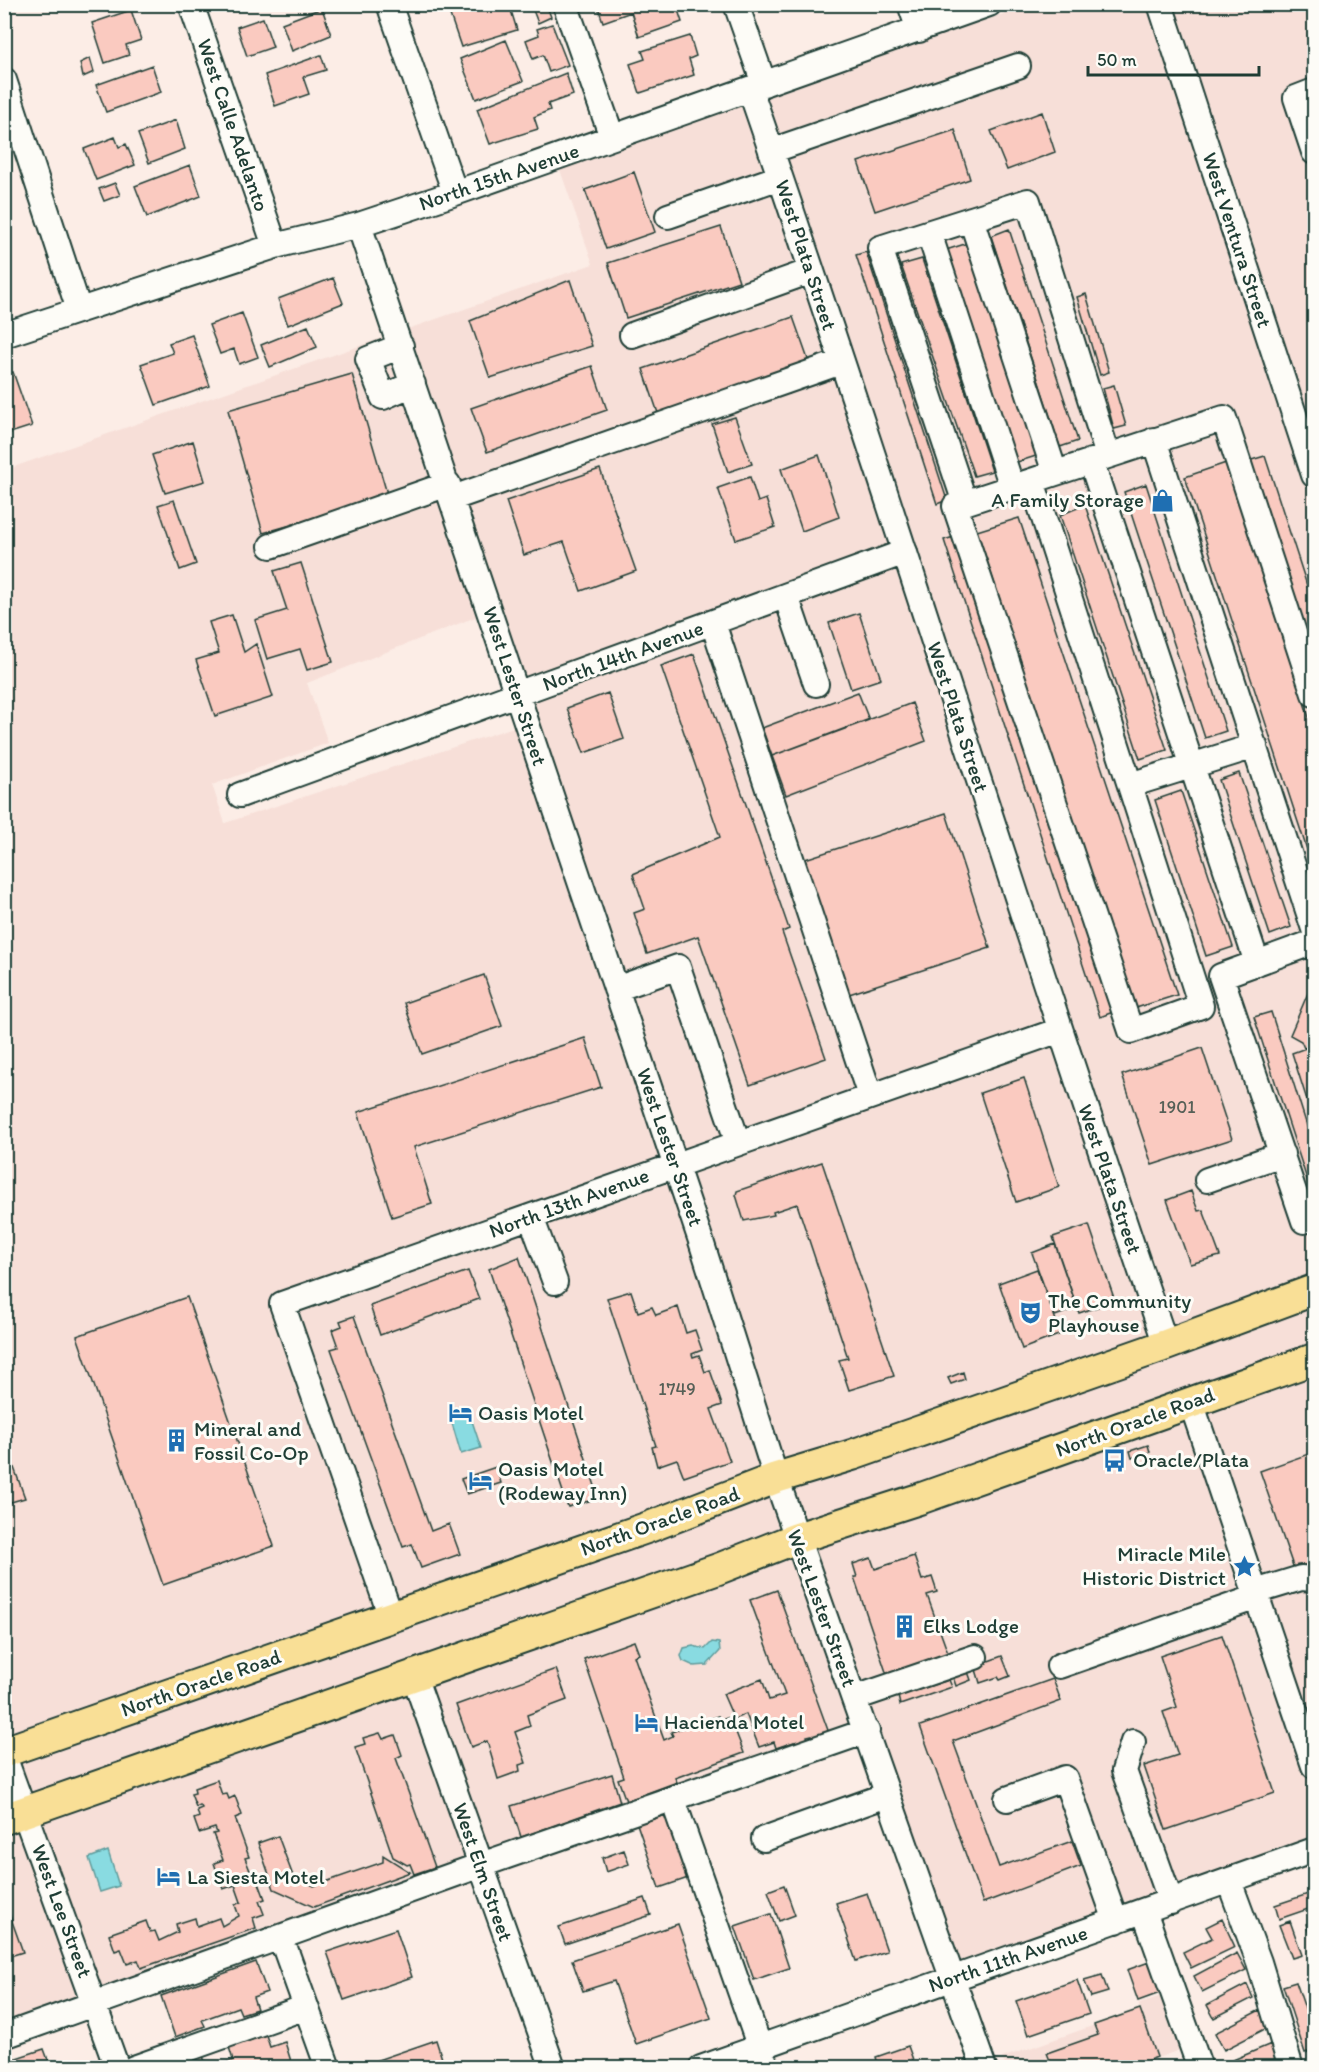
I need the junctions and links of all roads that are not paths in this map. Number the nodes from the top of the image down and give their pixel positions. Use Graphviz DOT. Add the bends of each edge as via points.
graph roads {
  1 [pos="190,4"];
  2 [pos="389,4"];
  3 [pos="565,4"];
  4 [pos="736,4"];
  5 [pos="910,4"];
  6 [pos="989,4"];
  7 [pos="1160,4"];
  8 [pos="919,30"];
  9 [pos="1017,66"];
  10 [pos="4,80"];
  11 [pos="757,87"];
  12 [pos="1314,91"];
  13 [pos="612,137"];
  14 [pos="771,151"];
  15 [pos="1314,153"];
  16 [pos="780,177"];
  17 [pos="455,193"];
  18 [pos="668,216"];
  19 [pos="971,219"];
  20 [pos="359,225"];
  21 [pos="929,232"];
  22 [pos="275,246"];
  23 [pos="811,271"];
  24 [pos="79,310"];
  25 [pos="4,335"];
  26 [pos="632,335"];
  27 [pos="401,346"];
  28 [pos="841,362"];
  29 [pos="413,384"];
  30 [pos="1305,415"];
  31 [pos="1154,440"];
  32 [pos="1099,459"];
  33 [pos="1055,473"];
  34 [pos="1314,476"];
  35 [pos="1022,484"];
  36 [pos="450,491"];
  37 [pos="965,503"];
  38 [pos="271,546"];
  39 [pos="905,552"];
  40 [pos="786,596"];
  41 [pos="713,623"];
  42 [pos="816,684"];
  43 [pos="519,694"];
  44 [pos="1314,694"];
  45 [pos="1255,746"];
  46 [pos="1192,766"];
  47 [pos="1130,785"];
  48 [pos="240,795"];
  49 [pos="1314,929"];
  50 [pos="1314,942"];
  51 [pos="1257,963"];
  52 [pos="616,989"];
  53 [pos="1228,997"];
  54 [pos="1201,1006"];
  55 [pos="1060,1030"];
  56 [pos="870,1096"];
  57 [pos="738,1143"];
  58 [pos="1281,1154"];
  59 [pos="676,1165"];
  60 [pos="1207,1180"];
  61 [pos="531,1216"];
  62 [pos="1304,1221"];
  63 [pos="555,1282"];
  64 [pos="1314,1290"];
  65 [pos="1166,1345"];
  66 [pos="1314,1359"];
  67 [pos="1191,1402"];
  68 [pos="776,1478"];
  69 [pos="797,1538"];
  70 [pos="1314,1579"];
  71 [pos="1258,1599"];
  72 [pos="391,1617"];
  73 [pos="975,1657"];
  74 [pos="1106,1664"];
  75 [pos="1059,1666"];
  76 [pos="414,1676"];
  77 [pos="855,1698"];
  78 [pos="867,1731"];
  79 [pos="1133,1742"];
  80 [pos="4,1754"];
  81 [pos="1314,1766"];
  82 [pos="887,1795"];
  83 [pos="1007,1799"];
  84 [pos="673,1800"];
  85 [pos="15,1816"];
  86 [pos="764,1839"];
  87 [pos="1314,1850"];
  88 [pos="481,1865"];
  89 [pos="1228,1881"];
  90 [pos="1171,1902"];
  91 [pos="1144,1911"];
  92 [pos="1116,1921"];
  93 [pos="281,1937"];
  94 [pos="951,1978"];
  95 [pos="95,2004"];
  96 [pos="306,2007"];
  97 [pos="4,2036"];
  98 [pos="763,2057"];
  99 [pos="117,2067"];
  100 [pos="134,2067"];
  101 [pos="328,2067"];
  102 [pos="553,2067"];
  103 [pos="701,2067"];
  104 [pos="984,2067"];
  105 [pos="1200,2067"];
  106 [pos="1291,2067"];
  1 -- 22 [label="street, West Calle Adelanto"];
  2 -- 17 [label="street"];
  3 -- 13 [label="street"];
  4 -- 11 [label="street, West Plata Street"];
  5 -- 8 [label="street"];
  6 -- 8 [label="street, North 15th Avenue"];
  7 -- 30 [label="street, West Ventura Street"];
  8 -- 11 [label="street, North 15th Avenue"];
  9 -- 14 [label="street"];
  10 -- 24 [label="street"];
  11 -- 13 [label="street, North 15th Avenue"];
  11 -- 14 [label="street, West Plata Street"];
  12 -- 15 [label="street" via="1296,98"];
  13 -- 17 [label="street, North 15th Avenue"];
  14 -- 16 [label="street, West Plata Street"];
  16 -- 18 [label="street"];
  16 -- 23 [label="street, West Plata Street"];
  17 -- 20 [label="street, North 15th Avenue"];
  19 -- 21 [label="street"];
  19 -- 32 [label="street" via="1028,201"];
  19 -- 33 [label="street"];
  20 -- 22 [label="street, North 15th Avenue"];
  20 -- 27 [label="street, West Lester Street"];
  21 -- 35 [label="street"];
  21 -- 37 [label="street" via="880,248"];
  22 -- 24 [label="street, North 15th Avenue"];
  23 -- 26 [label="street"];
  23 -- 28 [label="street, West Plata Street"];
  24 -- 25 [label="street, North 15th Avenue"];
  27 -- 29 [label="street, West Lester Street"];
  27 -- 29 [label="street" via="368,359 382,397"];
  28 -- 36 [label="street"];
  28 -- 39 [label="street, West Plata Street"];
  29 -- 36 [label="street, West Lester Street"];
  30 -- 34 [label="street, West Ventura Street"];
  31 -- 32 [label="street"];
  31 -- 44 [label="street" via="1224,418"];
  31 -- 45 [label="street"];
  32 -- 33 [label="street"];
  32 -- 46 [label="street"];
  33 -- 35 [label="street"];
  35 -- 37 [label="street"];
  35 -- 47 [label="street"];
  36 -- 38 [label="street"];
  36 -- 43 [label="street, West Lester Street"];
  37 -- 54 [label="street" via="955,506 1131,1031"];
  39 -- 40 [label="street, North 14th Avenue"];
  39 -- 55 [label="street, West Plata Street"];
  40 -- 41 [label="street, North 14th Avenue"];
  40 -- 42 [label="street"];
  41 -- 43 [label="street, North 14th Avenue"];
  41 -- 56 [label="street"];
  43 -- 48 [label="street, North 14th Avenue"];
  43 -- 52 [label="street, West Lester Street"];
  45 -- 46 [label="street"];
  45 -- 49 [label="street"];
  46 -- 47 [label="street"];
  46 -- 51 [label="street"];
  47 -- 54 [label="street"];
  50 -- 51 [label="street"];
  51 -- 53 [label="street" via="1221,976"];
  52 -- 57 [label="street" via="678,967"];
  52 -- 59 [label="street, West Lester Street"];
  53 -- 54 [label="street"];
  53 -- 58 [label="street"];
  55 -- 56 [label="street, North 13th Avenue"];
  55 -- 65 [label="street, West Plata Street"];
  56 -- 57 [label="street, North 13th Avenue"];
  57 -- 59 [label="street, North 13th Avenue"];
  58 -- 60 [label="street"];
  58 -- 62 [label="street"];
  59 -- 61 [label="street, North 13th Avenue"];
  59 -- 68 [label="street, West Lester Street"];
  61 -- 63 [label="street"];
  61 -- 72 [label="street, North 13th Avenue" via="282,1304"];
  64 -- 65 [label="main road, North Oracle Road"];
  65 -- 68 [label="main road, North Oracle Road"];
  66 -- 67 [label="main road, North Oracle Road"];
  67 -- 69 [label="main road, North Oracle Road"];
  67 -- 71 [label="street"];
  68 -- 69 [label="street, West Lester Street"];
  68 -- 72 [label="main road, North Oracle Road"];
  69 -- 76 [label="main road, North Oracle Road"];
  69 -- 77 [label="street, West Lester Street"];
  70 -- 71 [label="street" via="1301,1578"];
  71 -- 74 [label="street"];
  71 -- 75 [label="street"];
  71 -- 81 [label="street"];
  72 -- 80 [label="main road, North Oracle Road"];
  73 -- 77 [label="street"];
  76 -- 85 [label="main road, North Oracle Road"];
  76 -- 88 [label="street, West Elm Street"];
  77 -- 78 [label="street, West Lester Street"];
  78 -- 82 [label="street, West Lester Street"];
  78 -- 84 [label="street"];
  79 -- 90 [label="street" via="1124,1771"];
  80 -- 85 [label="street, West Lee Street"];
  82 -- 86 [label="street"];
  82 -- 94 [label="street, West Lester Street"];
  83 -- 92 [label="street" via="1065,1778"];
  84 -- 88 [label="street"];
  84 -- 98 [label="street"];
  85 -- 95 [label="street, West Lee Street"];
  87 -- 89 [label="street, North 11th Avenue"];
  88 -- 93 [label="street"];
  88 -- 102 [label="street, West Elm Street"];
  89 -- 90 [label="street, North 11th Avenue"];
  89 -- 106 [label="street" via="1259,1962"];
  90 -- 91 [label="street, North 11th Avenue"];
  91 -- 92 [label="street, North 11th Avenue"];
  91 -- 105 [label="street"];
  92 -- 94 [label="street, North 11th Avenue"];
  93 -- 95 [label="street"];
  93 -- 96 [label="street"];
  94 -- 98 [label="street, North 11th Avenue"];
  94 -- 104 [label="street, West Lester Street"];
  95 -- 97 [label="street"];
  95 -- 99 [label="street, West Lee Street"];
  96 -- 100 [label="street"];
  96 -- 101 [label="street"];
  98 -- 103 [label="street, North 11th Avenue"];
}
